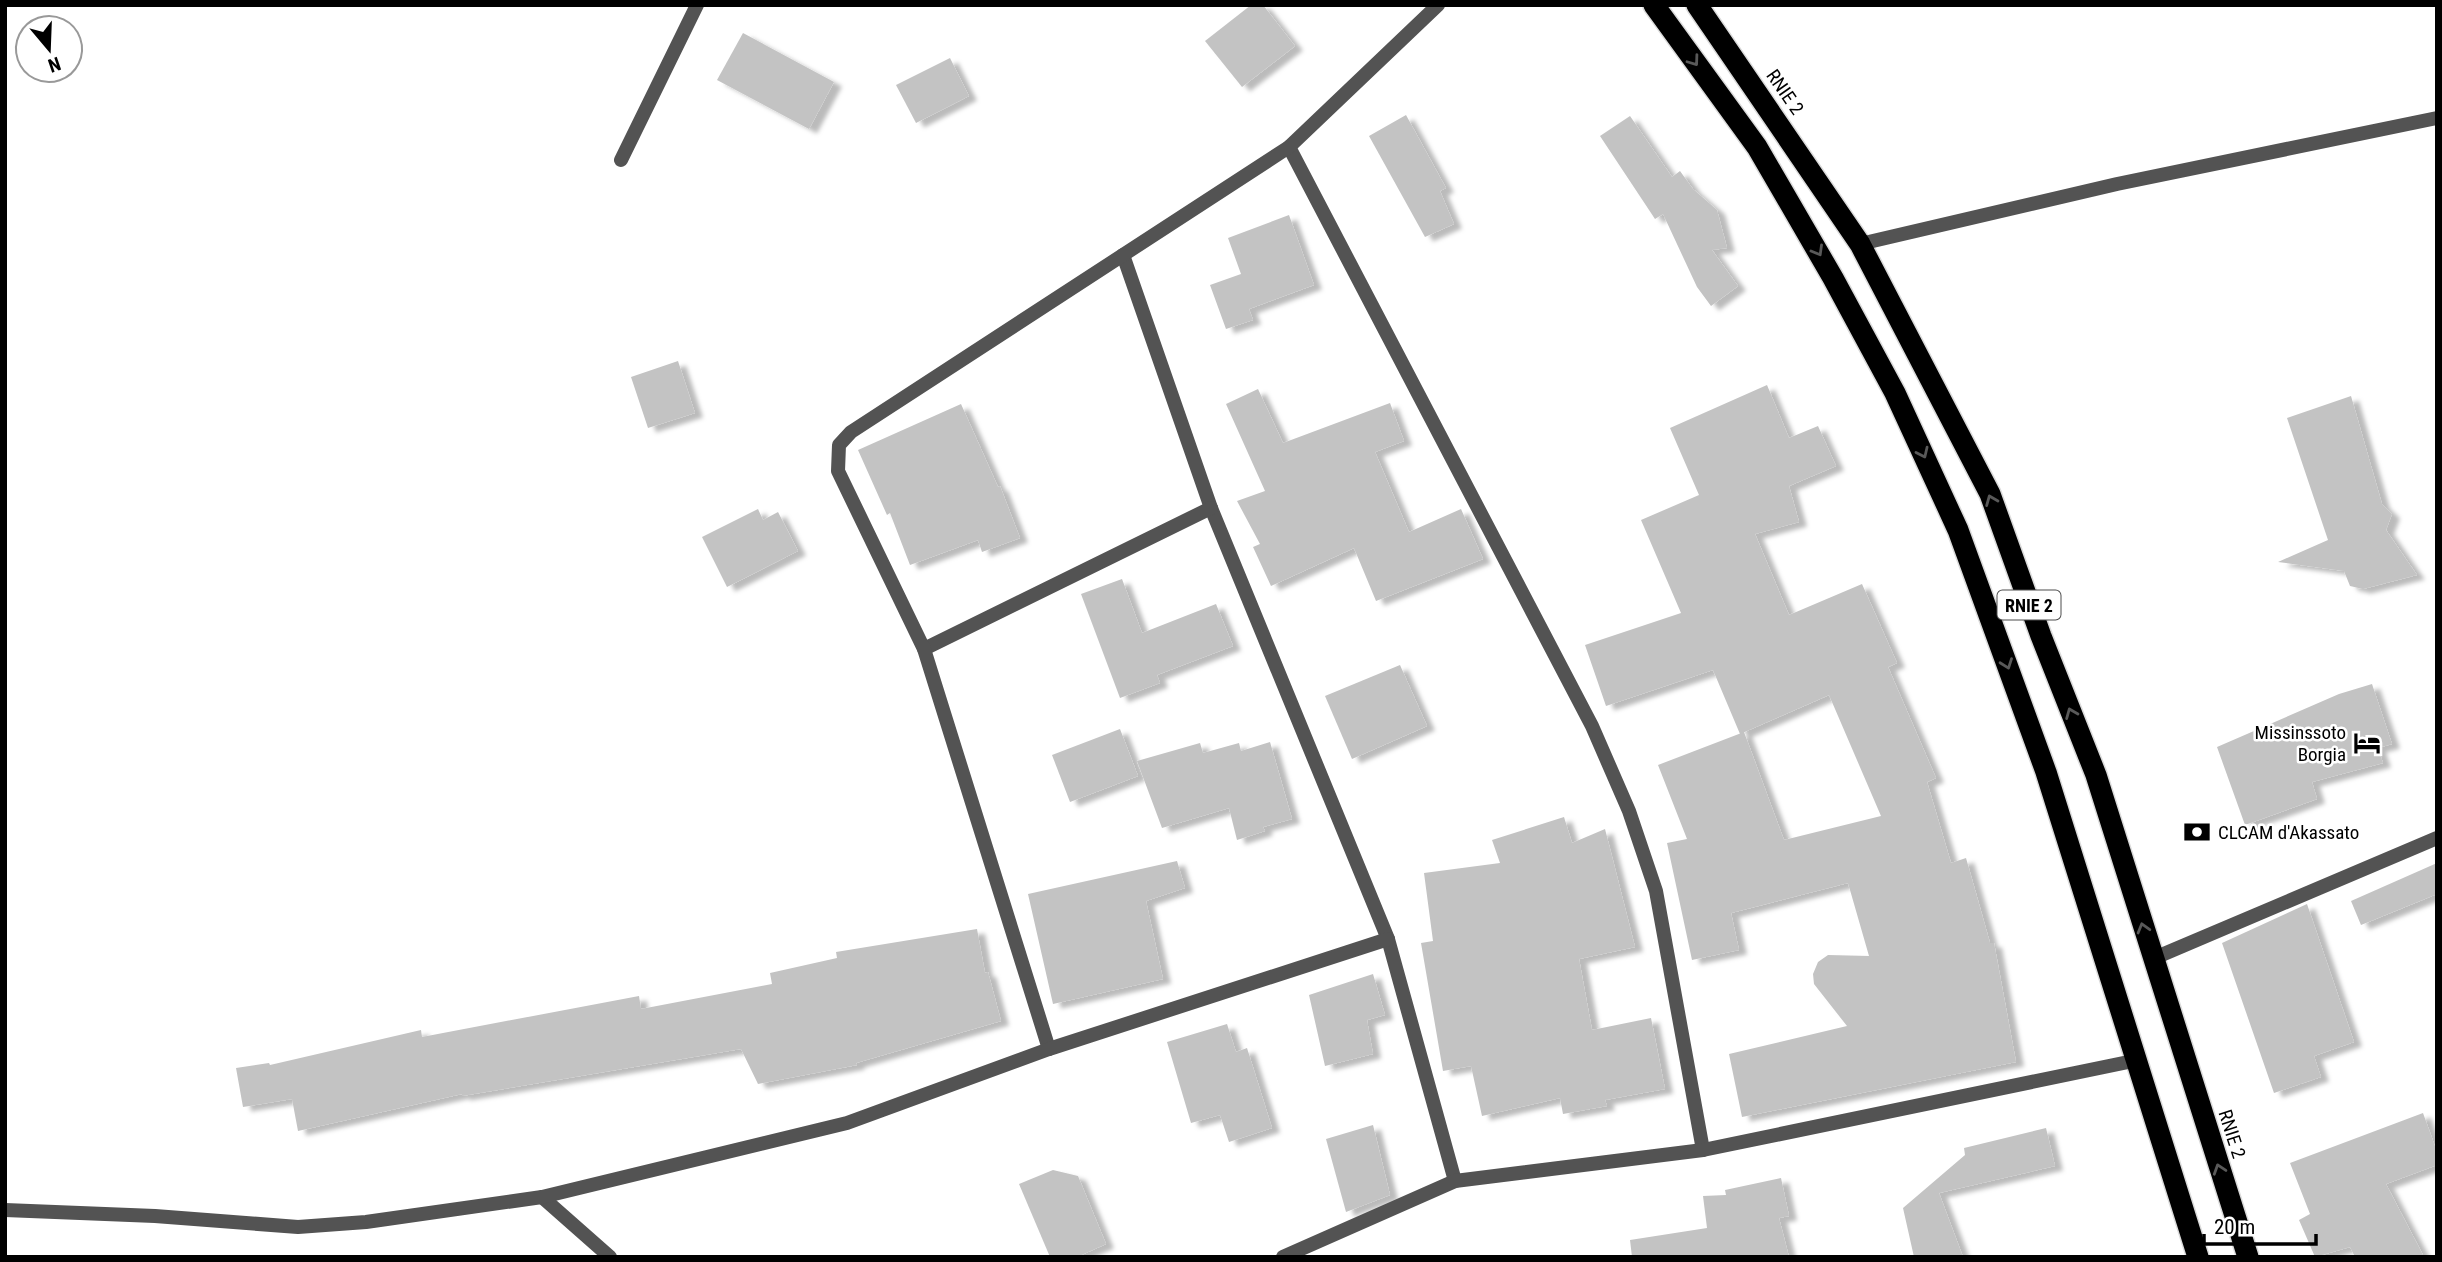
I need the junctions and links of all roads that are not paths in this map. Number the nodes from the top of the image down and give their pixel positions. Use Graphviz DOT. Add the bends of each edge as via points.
graph roads {
  1 [pos="697,5"];
  2 [pos="1438,5"];
  3 [pos="1654,5"];
  4 [pos="1697,5"];
  5 [pos="2437,118"];
  6 [pos="1289,147"];
  7 [pos="621,160"];
  8 [pos="1860,244"];
  9 [pos="1123,255"];
  10 [pos="1211,508"];
  11 [pos="924,649"];
  12 [pos="2437,838"];
  13 [pos="1388,939"];
  14 [pos="2152,959"];
  15 [pos="1049,1049"];
  16 [pos="2138,1060"];
  17 [pos="1703,1150"];
  18 [pos="1455,1181"];
  19 [pos="541,1197"];
  20 [pos="5,1210"];
  21 [pos="610,1257"];
  22 [pos="1283,1257"];
  23 [pos="2198,1257"];
  24 [pos="2248,1257"];
  1 -- 7 [label="street"];
  2 -- 6 [label="street"];
  3 -- 16 [label="highway, RNIE 2 / RNIE 2, one-way" via="1756,147 1901,405 1958,530 2041,759"];
  4 -- 8 [label="highway, RNIE 2 / RNIE 2"];
  5 -- 8 [label="street" via="2117,184"];
  6 -- 9 [label="street"];
  6 -- 17 [label="street" via="1592,726 1629,811 1656,891"];
  14 -- 8 [label="highway, RNIE 2 / RNIE 2, one-way" via="2096,775 1990,494"];
  9 -- 10 [label="street"];
  9 -- 11 [label="street" via="851,432 839,445 838,471"];
  10 -- 11 [label="street"];
  10 -- 13 [label="street"];
  11 -- 15 [label="street"];
  12 -- 14 [label="street"];
  13 -- 15 [label="street"];
  13 -- 18 [label="street"];
  24 -- 14 [label="highway, RNIE 2 / RNIE 2, one-way"];
  15 -- 19 [label="street" via="847,1123"];
  16 -- 17 [label="street"];
  16 -- 23 [label="highway, RNIE 2 / RNIE 2"];
  17 -- 18 [label="street"];
  18 -- 22 [label="street"];
  19 -- 20 [label="street" via="298,1227"];
  19 -- 21 [label="street"];
}
